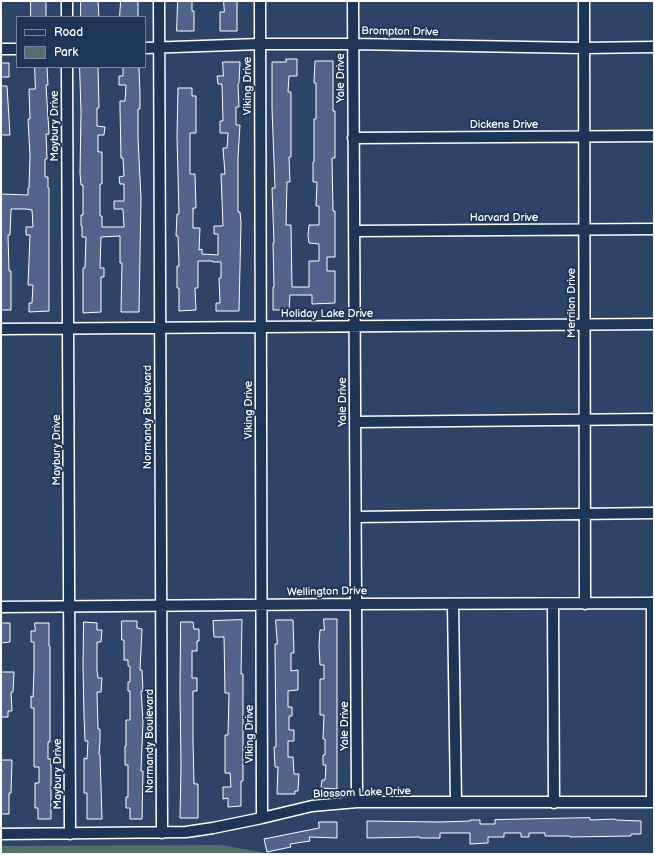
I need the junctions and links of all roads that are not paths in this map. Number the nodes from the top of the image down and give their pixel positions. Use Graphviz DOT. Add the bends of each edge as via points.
graph roads {
  1 [pos="67,1"];
  2 [pos="159,1"];
  3 [pos="260,1"];
  4 [pos="353,1"];
  5 [pos="584,1"];
  6 [pos="67,16"];
  7 [pos="260,44"];
  8 [pos="353,44"];
  9 [pos="654,47"];
  10 [pos="146,48"];
  11 [pos="159,48"];
  12 [pos="584,48"];
  13 [pos="1,49"];
  14 [pos="16,49"];
  15 [pos="67,68"];
  16 [pos="654,136"];
  17 [pos="584,137"];
  18 [pos="353,138"];
  19 [pos="584,229"];
  20 [pos="654,229"];
  21 [pos="354,231"];
  22 [pos="584,324"];
  23 [pos="654,324"];
  24 [pos="355,326"];
  25 [pos="261,327"];
  26 [pos="68,328"];
  27 [pos="160,328"];
  28 [pos="1,329"];
  29 [pos="584,419"];
  30 [pos="654,419"];
  31 [pos="356,422"];
  32 [pos="654,513"];
  33 [pos="585,514"];
  34 [pos="356,517"];
  35 [pos="653,603"];
  36 [pos="357,604"];
  37 [pos="453,604"];
  38 [pos="553,604"];
  39 [pos="585,604"];
  40 [pos="262,605"];
  41 [pos="161,606"];
  42 [pos="1,607"];
  43 [pos="69,607"];
  44 [pos="357,802"];
  45 [pos="456,802"];
  46 [pos="554,802"];
  47 [pos="653,802"];
  48 [pos="262,818"];
  49 [pos="162,833"];
  50 [pos="1,834"];
  51 [pos="70,834"];
  1 -- 6 [label="street"];
  2 -- 11 [label="street, Normandy Boulevard"];
  3 -- 7 [label="street, Viking Drive"];
  4 -- 8 [label="street, Yale Drive"];
  5 -- 12 [label="street, Merrilon Drive"];
  7 -- 8 [label="street, Brompton Drive"];
  7 -- 11 [label="street, Brompton Drive"];
  7 -- 25 [label="street, Viking Drive"];
  8 -- 12 [label="street, Brompton Drive"];
  8 -- 18 [label="street, Yale Drive"];
  9 -- 12 [label="street, Brompton Drive"];
  10 -- 11 [label="street, Brompton Drive"];
  11 -- 27 [label="street, Normandy Boulevard"];
  12 -- 17 [label="street, Merrilon Drive"];
  13 -- 14 [label="street"];
  15 -- 26 [label="street, Maybury Drive"];
  16 -- 17 [label="street, Dickens Drive"];
  17 -- 18 [label="street, Dickens Drive"];
  17 -- 19 [label="street, Merrilon Drive"];
  18 -- 21 [label="street, Yale Drive"];
  19 -- 20 [label="street, Harvard Drive"];
  19 -- 21 [label="street, Harvard Drive"];
  19 -- 22 [label="street, Merrilon Drive"];
  21 -- 24 [label="street, Yale Drive"];
  22 -- 23 [label="street, Holiday Lake Drive"];
  22 -- 24 [label="street, Holiday Lake Drive"];
  22 -- 29 [label="street, Merrilon Drive"];
  24 -- 25 [label="street, Holiday Lake Drive"];
  24 -- 31 [label="street, Yale Drive"];
  25 -- 27 [label="street, Holiday Lake Drive"];
  25 -- 40 [label="street, Viking Drive"];
  26 -- 27 [label="street, Holiday Lake Drive"];
  26 -- 28 [label="street, Holiday Lake Drive"];
  26 -- 43 [label="street, Maybury Drive"];
  27 -- 41 [label="street, Normandy Boulevard"];
  29 -- 30 [label="street"];
  29 -- 31 [label="street"];
  29 -- 33 [label="street, Merrilon Drive"];
  31 -- 34 [label="street, Yale Drive"];
  32 -- 33 [label="street"];
  33 -- 34 [label="street"];
  33 -- 39 [label="street, Merrilon Drive"];
  34 -- 36 [label="street, Yale Drive"];
  35 -- 39 [label="street, Wellington Drive"];
  35 -- 47 [label="street"];
  36 -- 37 [label="street, Wellington Drive"];
  36 -- 40 [label="street, Wellington Drive"];
  36 -- 44 [label="street, Yale Drive"];
  37 -- 38 [label="street, Wellington Drive"];
  37 -- 45 [label="street"];
  38 -- 39 [label="street, Wellington Drive"];
  38 -- 46 [label="street"];
  40 -- 41 [label="street, Wellington Drive"];
  40 -- 48 [label="street, Viking Drive"];
  41 -- 43 [label="street, Wellington Drive"];
  41 -- 49 [label="street, Normandy Boulevard"];
  42 -- 43 [label="street, Wellington Drive"];
  43 -- 51 [label="street, Maybury Drive"];
  44 -- 45 [label="street, Blossom Lake Drive"];
  44 -- 48 [label="street, Blossom Lake Drive" via="312,806"];
  45 -- 46 [label="street, Blossom Lake Drive"];
  46 -- 47 [label="street, Blossom Lake Drive"];
  48 -- 49 [label="street, Blossom Lake Drive" via="186,832"];
  49 -- 51 [label="street, Blossom Lake Drive"];
  50 -- 51 [label="street, Blossom Lake Drive"];
}
